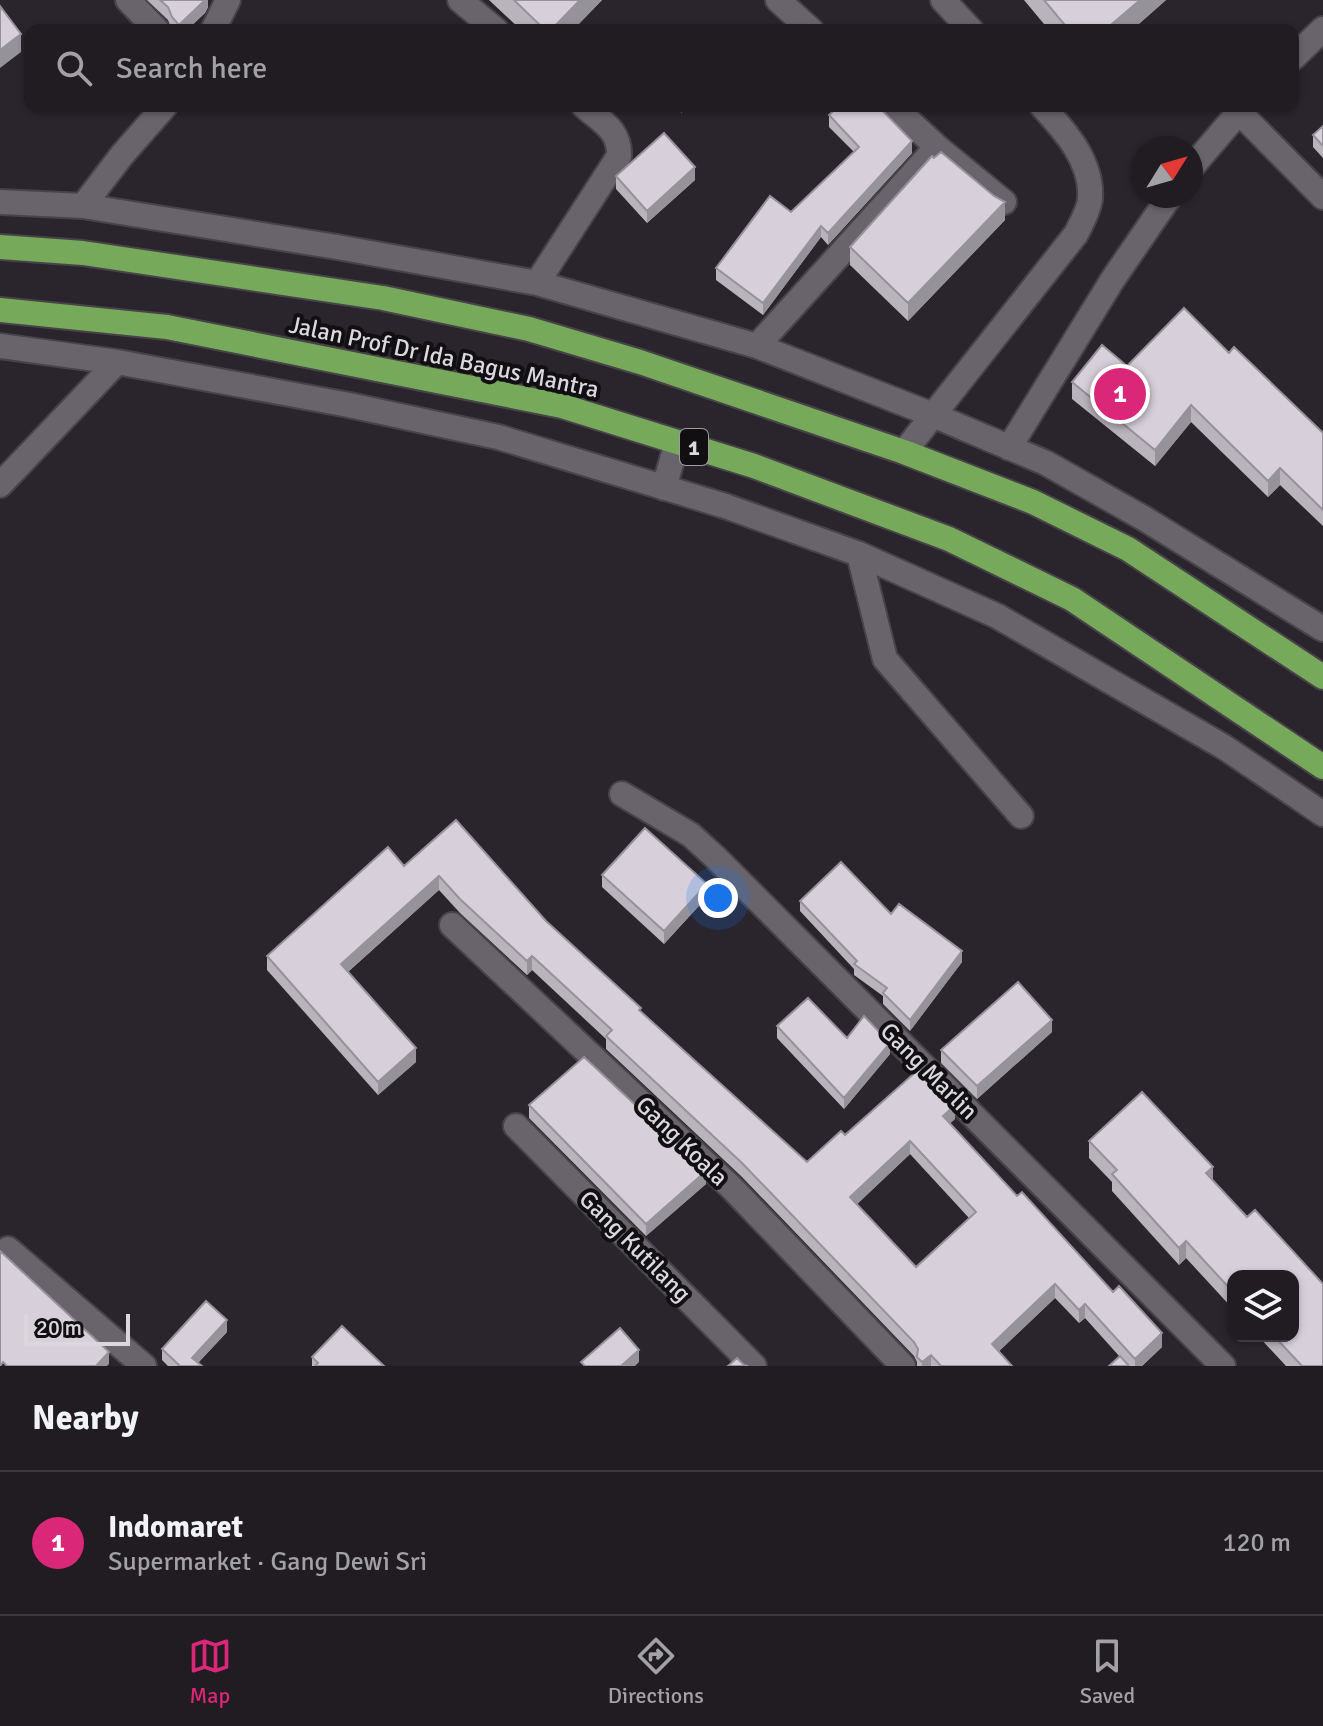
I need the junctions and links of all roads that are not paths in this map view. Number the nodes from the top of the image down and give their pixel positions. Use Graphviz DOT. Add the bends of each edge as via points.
graph roads {
  1 [pos="128,0"];
  2 [pos="228,0"];
  3 [pos="460,0"];
  4 [pos="778,0"];
  5 [pos="943,0"];
  6 [pos="151,24"];
  7 [pos="216,24"];
  8 [pos="489,24"];
  9 [pos="804,24"];
  10 [pos="965,24"];
  11 [pos="1323,29"];
  12 [pos="1299,52"];
  13 [pos="151,112"];
  14 [pos="591,112"];
  15 [pos="899,112"];
  16 [pos="1047,112"];
  17 [pos="1239,112"];
  18 [pos="1245,112"];
  19 [pos="937,147"];
  20 [pos="1203,154"];
  21 [pos="1323,197"];
  22 [pos="0,202"];
  23 [pos="1004,202"];
  24 [pos="83,206"];
  25 [pos="1162,208"];
  26 [pos="0,247"];
  27 [pos="537,283"];
  28 [pos="0,310"];
  29 [pos="0,346"];
  30 [pos="757,346"];
  31 [pos="117,362"];
  32 [pos="933,415"];
  33 [pos="677,442"];
  34 [pos="1009,448"];
  35 [pos="904,452"];
  36 [pos="0,485"];
  37 [pos="664,488"];
  38 [pos="859,554"];
  39 [pos="1323,629"];
  40 [pos="1323,677"];
  41 [pos="1323,767"];
  42 [pos="622,794"];
  43 [pos="1323,814"];
  44 [pos="1021,816"];
  45 [pos="452,925"];
  46 [pos="516,1126"];
  47 [pos="8,1249"];
  48 [pos="144,1366"];
  49 [pos="754,1366"];
  50 [pos="903,1366"];
  51 [pos="1223,1366"];
  1 -- 6 [label="street"];
  2 -- 7 [label="street"];
  3 -- 8 [label="street"];
  4 -- 9 [label="street"];
  5 -- 10 [label="street"];
  11 -- 12 [label="street"];
  13 -- 24 [label="street"];
  14 -- 27 [label="street" via="613,131 619,156"];
  15 -- 19 [label="street"];
  16 -- 32 [label="street" via="1077,150 1087,172 1090,201 1076,234"];
  17 -- 20 [label="street"];
  18 -- 21 [label="street"];
  19 -- 23 [label="street"];
  19 -- 30 [label="street"];
  22 -- 24 [label="street"];
  24 -- 27 [label="street"];
  25 -- 34 [label="street"];
  26 -- 35 [label="highway, Jalan Prof Dr Ida Bagus Mantra" via="191,267 383,298 529,329"];
  27 -- 30 [label="street"];
  28 -- 33 [label="highway, Jalan Prof Dr Ida Bagus Mantra / 1" via="167,327 562,406"];
  29 -- 31 [label="street"];
  30 -- 32 [label="street"];
  31 -- 36 [label="street"];
  31 -- 37 [label="street" via="498,437"];
  32 -- 34 [label="street"];
  32 -- 35 [label="street"];
  33 -- 37 [label="street"];
  33 -- 41 [label="highway, Jalan Prof Dr Ida Bagus Mantra / 1" via="949,539 1072,599"];
  34 -- 39 [label="street" via="1145,519"];
  35 -- 40 [label="highway, Jalan Prof Dr Ida Bagus Mantra" via="1033,502 1128,549"];
  37 -- 38 [label="street"];
  38 -- 43 [label="street" via="997,616 1224,747"];
  38 -- 44 [label="street" via="885,659"];
  42 -- 51 [label="street, Gang Marlin" via="691,835 716,858"];
  45 -- 50 [label="street, Gang Koala" via="731,1187"];
  46 -- 49 [label="street, Gang Kutilang"];
  47 -- 48 [label="street"];
}
